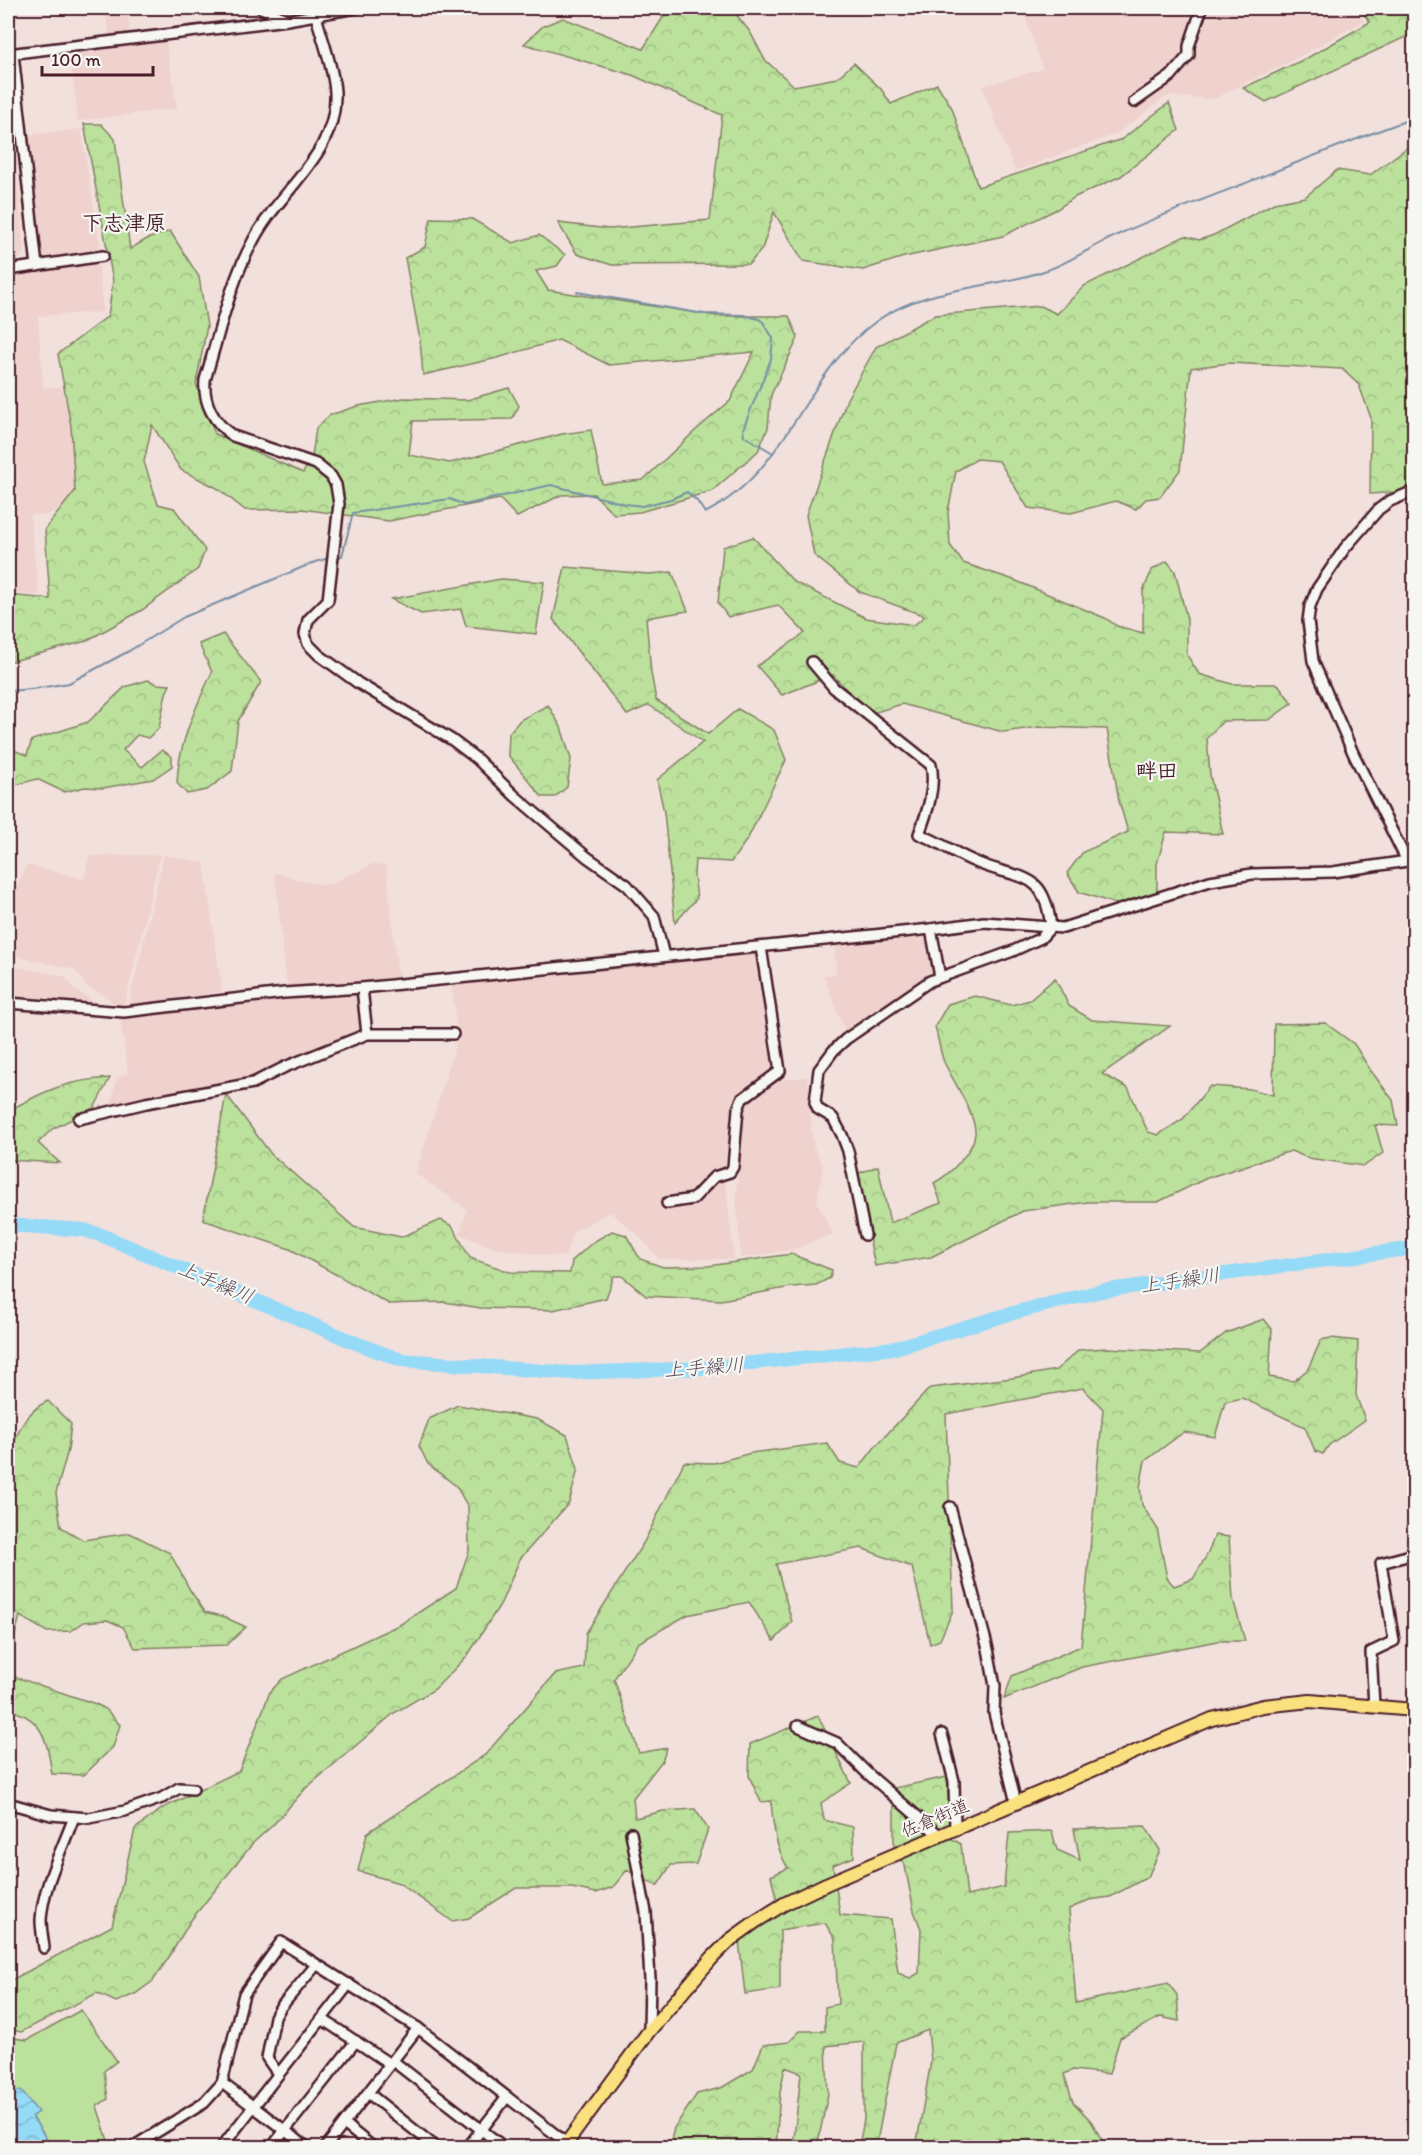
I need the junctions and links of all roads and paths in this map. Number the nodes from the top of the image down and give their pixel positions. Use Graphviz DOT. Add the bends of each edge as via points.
graph roads {
  1 [pos="261,8"];
  2 [pos="356,8"];
  3 [pos="1202,8"];
  4 [pos="316,16"];
  5 [pos="287,20"];
  6 [pos="10,54"];
  7 [pos="1134,102"];
  8 [pos="103,256"];
  9 [pos="37,266"];
  10 [pos="8,270"];
  11 [pos="1414,491"];
  12 [pos="812,662"];
  13 [pos="1411,860"];
  14 [pos="1051,927"];
  15 [pos="931,929"];
  16 [pos="761,947"];
  17 [pos="664,956"];
  18 [pos="940,977"];
  19 [pos="362,988"];
  20 [pos="8,1003"];
  21 [pos="367,1034"];
  22 [pos="453,1034"];
  23 [pos="79,1119"];
  24 [pos="667,1203"];
  25 [pos="865,1235"];
  26 [pos="950,1507"];
  27 [pos="1414,1554"];
  28 [pos="1374,1706"];
  29 [pos="1414,1710"];
  30 [pos="798,1726"];
  31 [pos="942,1734"];
  32 [pos="193,1789"];
  33 [pos="8,1803"];
  34 [pos="1016,1803"];
  35 [pos="74,1817"];
  36 [pos="955,1829"];
  37 [pos="631,1833"];
  38 [pos="940,1836"];
  39 [pos="44,1948"];
  40 [pos="316,1965"];
  41 [pos="350,1984"];
  42 [pos="322,2019"];
  43 [pos="418,2028"];
  44 [pos="649,2031"];
  45 [pos="356,2041"];
  46 [pos="391,2063"];
  47 [pos="278,2074"];
  48 [pos="222,2083"];
  49 [pos="368,2093"];
  50 [pos="507,2097"];
  51 [pos="254,2105"];
  52 [pos="344,2124"];
  53 [pos="481,2129"];
  54 [pos="285,2130"];
  55 [pos="565,2146"];
  56 [pos="131,2148"];
  57 [pos="221,2148"];
  58 [pos="271,2148"];
  59 [pos="308,2148"];
  60 [pos="325,2148"];
  61 [pos="374,2148"];
  62 [pos="437,2148"];
  63 [pos="467,2148"];
  64 [pos="505,2148"];
  1 -- 5 [label="street"];
  2 -- 4 [label="street"];
  3 -- 7 [label="street" via="1189,55 1171,76"];
  4 -- 5 [label="street"];
  4 -- 17 [label="street" via="335,88 333,123 318,152 253,239 242,263 206,380 208,404 214,419 233,436 316,464 336,485 339,504 328,600 308,620 308,644 358,683 452,740 587,856 621,879 654,916"];
  5 -- 6 [label="street"];
  6 -- 9 [label="street"];
  8 -- 9 [label="street"];
  9 -- 10 [label="street"];
  11 -- 13 [label="street" via="1379,509 1345,548 1317,589 1308,621 1315,667 1354,755"];
  12 -- 14 [label="street" via="834,688 930,765 928,812 919,834 976,863 1030,881 1045,896"];
  13 -- 14 [label="street" via="1333,872 1230,877 1077,925"];
  14 -- 15 [label="street" via="984,922"];
  14 -- 18 [label="street" via="1041,938 1013,951"];
  15 -- 16 [label="street"];
  15 -- 18 [label="street"];
  16 -- 17 [label="street"];
  16 -- 24 [label="street" via="780,1071 742,1099 730,1172 714,1177 693,1198"];
  17 -- 19 [label="street"];
  18 -- 25 [label="street" via="860,1028 832,1051 819,1070 815,1102 818,1109 833,1118 845,1143"];
  19 -- 20 [label="street" via="124,1012"];
  19 -- 21 [label="street"];
  21 -- 22 [label="street"];
  21 -- 23 [label="street" via="253,1083"];
  26 -- 34 [label="street" via="988,1649 995,1686 994,1713"];
  27 -- 28 [label="street" via="1380,1563 1394,1641 1371,1652"];
  28 -- 29 [label="main road, 佐倉街道"];
  28 -- 34 [label="main road, 佐倉街道" via="1310,1701 1239,1711 1178,1732"];
  30 -- 38 [label="street" via="837,1743"];
  31 -- 36 [label="street" via="954,1781"];
  32 -- 35 [label="street" via="179,1788 162,1798 108,1816"];
  33 -- 35 [label="street"];
  34 -- 36 [label="main road, 佐倉街道"];
  35 -- 39 [label="street" via="44,1904"];
  36 -- 38 [label="main road, 佐倉街道"];
  37 -- 44 [label="street" via="646,1912"];
  38 -- 44 [label="main road, 佐倉街道" via="826,1884 755,1922 712,1958"];
  40 -- 41 [label="street"];
  40 -- 47 [label="street" via="275,2017 267,2058"];
  40 -- 48 [label="street" via="281,1942 244,1994"];
  41 -- 42 [label="street"];
  41 -- 43 [label="street"];
  42 -- 45 [label="street"];
  42 -- 47 [label="street"];
  43 -- 46 [label="street"];
  43 -- 50 [label="street"];
  44 -- 55 [label="main road, 佐倉街道"];
  45 -- 46 [label="street"];
  45 -- 54 [label="street"];
  46 -- 49 [label="street"];
  46 -- 53 [label="street"];
  47 -- 51 [label="street"];
  48 -- 51 [label="street"];
  48 -- 56 [label="street" via="204,2103"];
  49 -- 52 [label="street"];
  49 -- 62 [label="street"];
  50 -- 53 [label="street"];
  50 -- 55 [label="street"];
  51 -- 54 [label="street"];
  51 -- 57 [label="street"];
  52 -- 60 [label="street"];
  52 -- 61 [label="street"];
  53 -- 63 [label="street"];
  53 -- 64 [label="street"];
  54 -- 58 [label="street"];
  54 -- 59 [label="street"];
}
